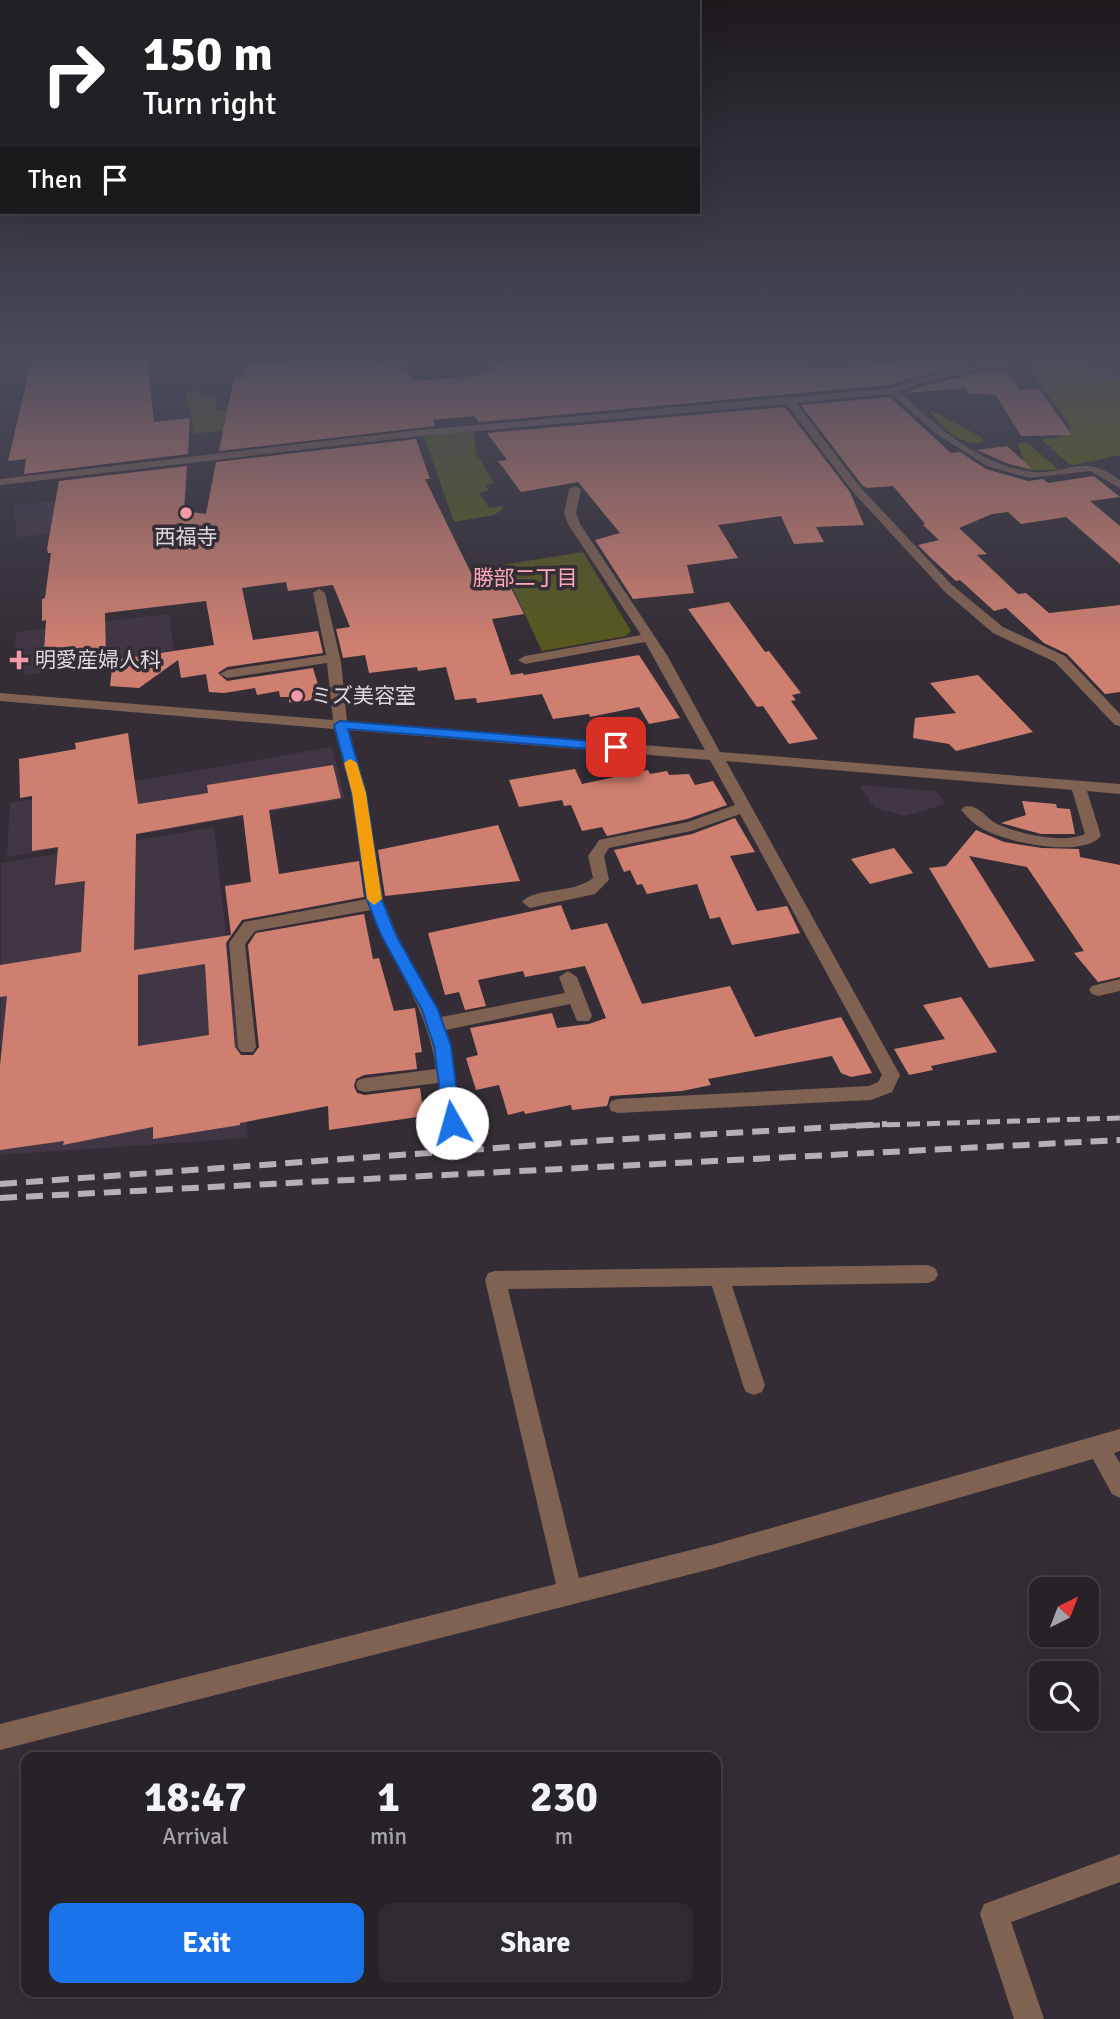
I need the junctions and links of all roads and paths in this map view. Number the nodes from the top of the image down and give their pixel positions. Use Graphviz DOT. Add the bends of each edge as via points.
graph roads {
  1 [pos="240,453"];
  2 [pos="830,453"];
  3 [pos="969,453"];
  4 [pos="0,482"];
  5 [pos="1120,485"];
  6 [pos="575,489"];
  7 [pos="319,593"];
  8 [pos="648,638"];
  9 [pos="333,658"];
  10 [pos="525,660"];
  11 [pos="227,674"];
  12 [pos="0,697"];
  13 [pos="1120,722"];
  14 [pos="340,725"];
  15 [pos="714,755"];
  16 [pos="1078,785"];
  17 [pos="1120,789"];
  18 [pos="743,808"];
  19 [pos="969,810"];
  20 [pos="530,902"];
  21 [pos="376,903"];
  22 [pos="568,976"];
  23 [pos="1120,985"];
  24 [pos="1098,990"];
  25 [pos="575,996"];
  26 [pos="583,1016"];
  27 [pos="435,1025"];
  28 [pos="247,1047"];
  29 [pos="446,1075"];
  30 [pos="365,1085"];
  31 [pos="618,1106"];
  32 [pos="452,1123"];
  33 [pos="928,1274"];
  34 [pos="719,1277"];
  35 [pos="754,1385"];
  36 [pos="1109,1443"];
  37 [pos="1120,1486"];
  38 [pos="570,1593"];
  39 [pos="0,1737"];
  40 [pos="1120,1868"];
  41 [pos="1029,2019"];
  1 -- 4 [label="street"];
  2 -- 13 [label="street" via="868,503 948,587 998,630 1060,659"];
  3 -- 5 [label="street" via="1038,476 1089,467"];
  6 -- 8 [label="street" via="570,513 574,524"];
  7 -- 9 [label="street"];
  8 -- 10 [label="street"];
  8 -- 15 [label="street"];
  9 -- 11 [label="street"];
  9 -- 14 [label="street"];
  12 -- 14 [label="street"];
  14 -- 15 [label="street"];
  14 -- 21 [label="street" via="359,793"];
  15 -- 16 [label="street"];
  15 -- 18 [label="street"];
  16 -- 17 [label="street"];
  16 -- 19 [label="street" via="1093,836 1078,843 1001,831"];
  18 -- 20 [label="street" via="691,826 604,844 596,856 601,880 597,886"];
  18 -- 31 [label="street" via="891,1075 885,1087 871,1093"];
  21 -- 27 [label="street"];
  21 -- 28 [label="street" via="250,926 237,943"];
  22 -- 25 [label="street"];
  23 -- 24 [label="street"];
  25 -- 26 [label="street"];
  25 -- 27 [label="street"];
  27 -- 29 [label="street"];
  29 -- 30 [label="street"];
  29 -- 32 [label="street"];
  33 -- 34 [label="street"];
  34 -- 35 [label="street"];
  34 -- 38 [label="street" via="495,1280"];
  36 -- 37 [label="street"];
  36 -- 38 [label="street"];
  38 -- 39 [label="street"];
  40 -- 41 [label="street" via="994,1914"];
}
